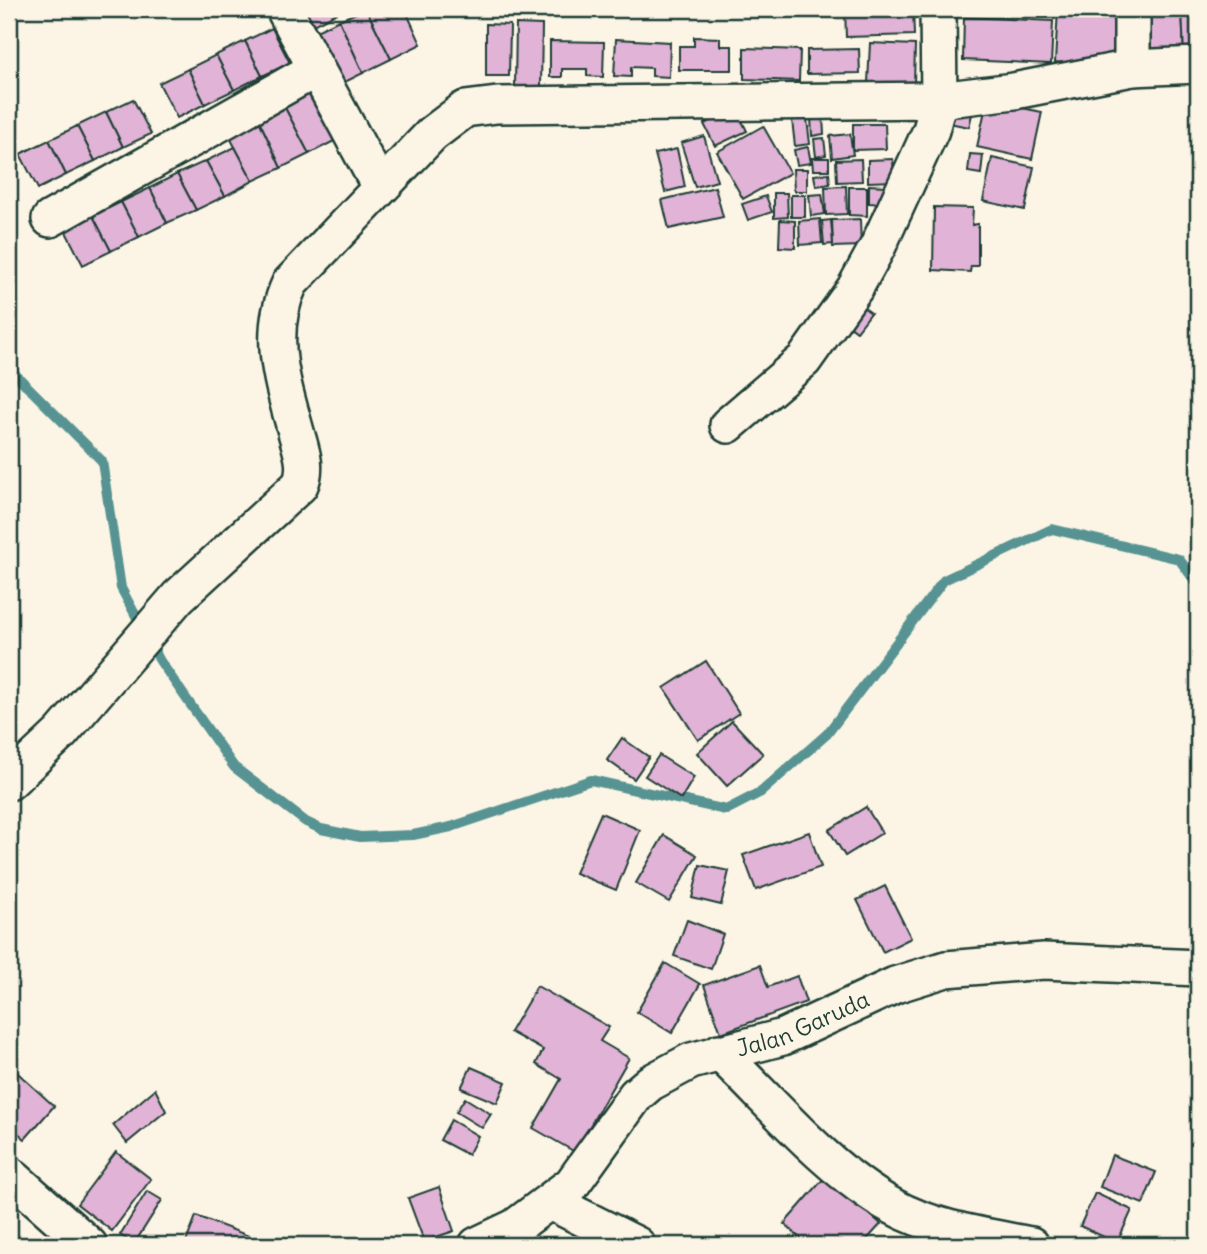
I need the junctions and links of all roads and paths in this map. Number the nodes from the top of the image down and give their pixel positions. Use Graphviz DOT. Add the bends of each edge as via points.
graph roads {
  1 [pos="284,9"];
  2 [pos="938,9"];
  3 [pos="1132,9"];
  4 [pos="1198,65"];
  5 [pos="1132,68"];
  6 [pos="316,69"];
  7 [pos="939,100"];
  8 [pos="380,187"];
  9 [pos="50,219"];
  10 [pos="728,425"];
  11 [pos="9,782"];
  12 [pos="1198,968"];
  13 [pos="719,1052"];
  14 [pos="9,1174"];
  15 [pos="551,1202"];
  16 [pos="89,1245"];
  17 [pos="477,1245"];
  18 [pos="637,1245"];
  19 [pos="1031,1245"];
  1 -- 6 [label="street"];
  2 -- 7 [label="street"];
  3 -- 5 [label="street"];
  4 -- 5 [label="street"];
  5 -- 7 [label="street"];
  6 -- 8 [label="street"];
  6 -- 9 [label="street"];
  7 -- 8 [label="street" via="465,109 432,134"];
  7 -- 10 [label="street" via="922,150 855,288 804,360"];
  8 -- 11 [label="street" via="290,283 281,303 276,345 305,468 300,485 178,597 61,733"];
  12 -- 13 [label="street, Jalan Garuda" via="1044,961 946,969 884,990 783,1037"];
  13 -- 15 [label="street, Jalan Garuda" via="674,1069 636,1095 572,1184"];
  13 -- 19 [label="street" via="820,1150 891,1206 963,1231"];
  14 -- 16 [label="street"];
  15 -- 17 [label="street, Jalan Garuda" via="515,1227"];
  15 -- 18 [label="street"];
}
